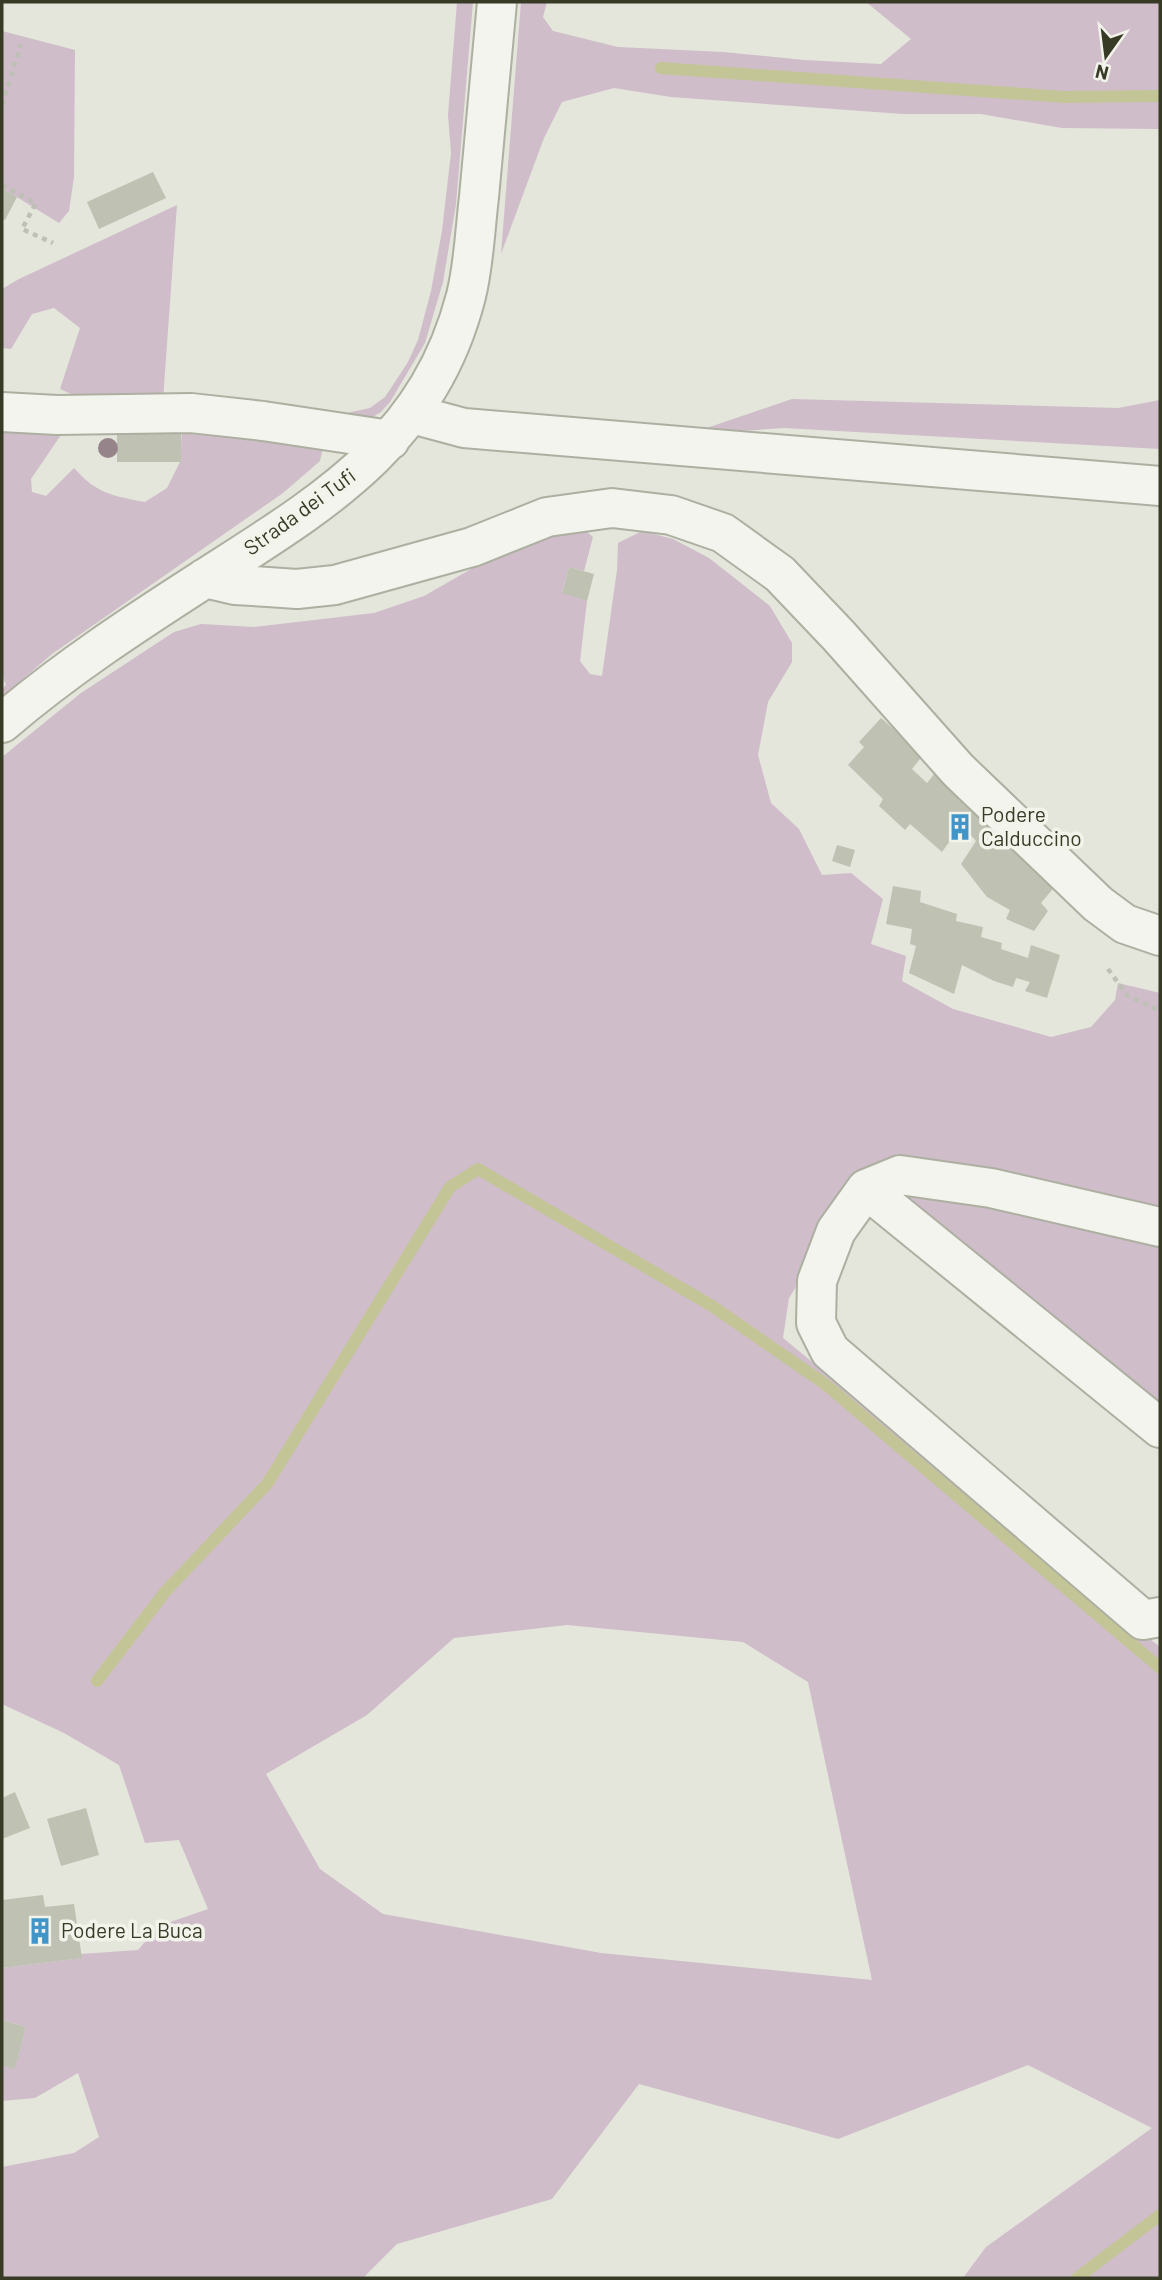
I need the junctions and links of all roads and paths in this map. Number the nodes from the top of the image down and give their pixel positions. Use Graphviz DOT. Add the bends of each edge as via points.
graph roads {
  1 [pos="497,2"];
  2 [pos="21,44"];
  3 [pos="2,105"];
  4 [pos="2,185"];
  5 [pos="53,243"];
  6 [pos="2,412"];
  7 [pos="401,427"];
  8 [pos="1160,486"];
  9 [pos="205,578"];
  10 [pos="2,723"];
  11 [pos="1160,936"];
  12 [pos="1108,969"];
  13 [pos="1160,1011"];
  14 [pos="866,1189"];
  15 [pos="1160,1227"];
  16 [pos="1160,1428"];
  17 [pos="1160,1617"];
  1 -- 7 [label="street, Strada dei Tufi" via="468,284 441,366"];
  2 -- 3 [label="path"];
  4 -- 5 [label="path" via="36,203 22,229"];
  6 -- 7 [label="street" via="191,413"];
  7 -- 8 [label="street" via="464,428"];
  7 -- 9 [label="street, Strada dei Tufi" via="363,468 317,505"];
  9 -- 10 [label="street, Strada dei Tufi" via="99,647"];
  9 -- 11 [label="street" via="297,589 335,585 472,547 547,517 612,508 671,515 723,533 780,574 958,770 1098,904 1125,923"];
  12 -- 13 [label="path" via="1127,995"];
  14 -- 15 [label="street" via="900,1175 991,1188"];
  14 -- 16 [label="street"];
  14 -- 17 [label="street" via="836,1231 817,1281 816,1323 830,1351 1143,1620"];
}
